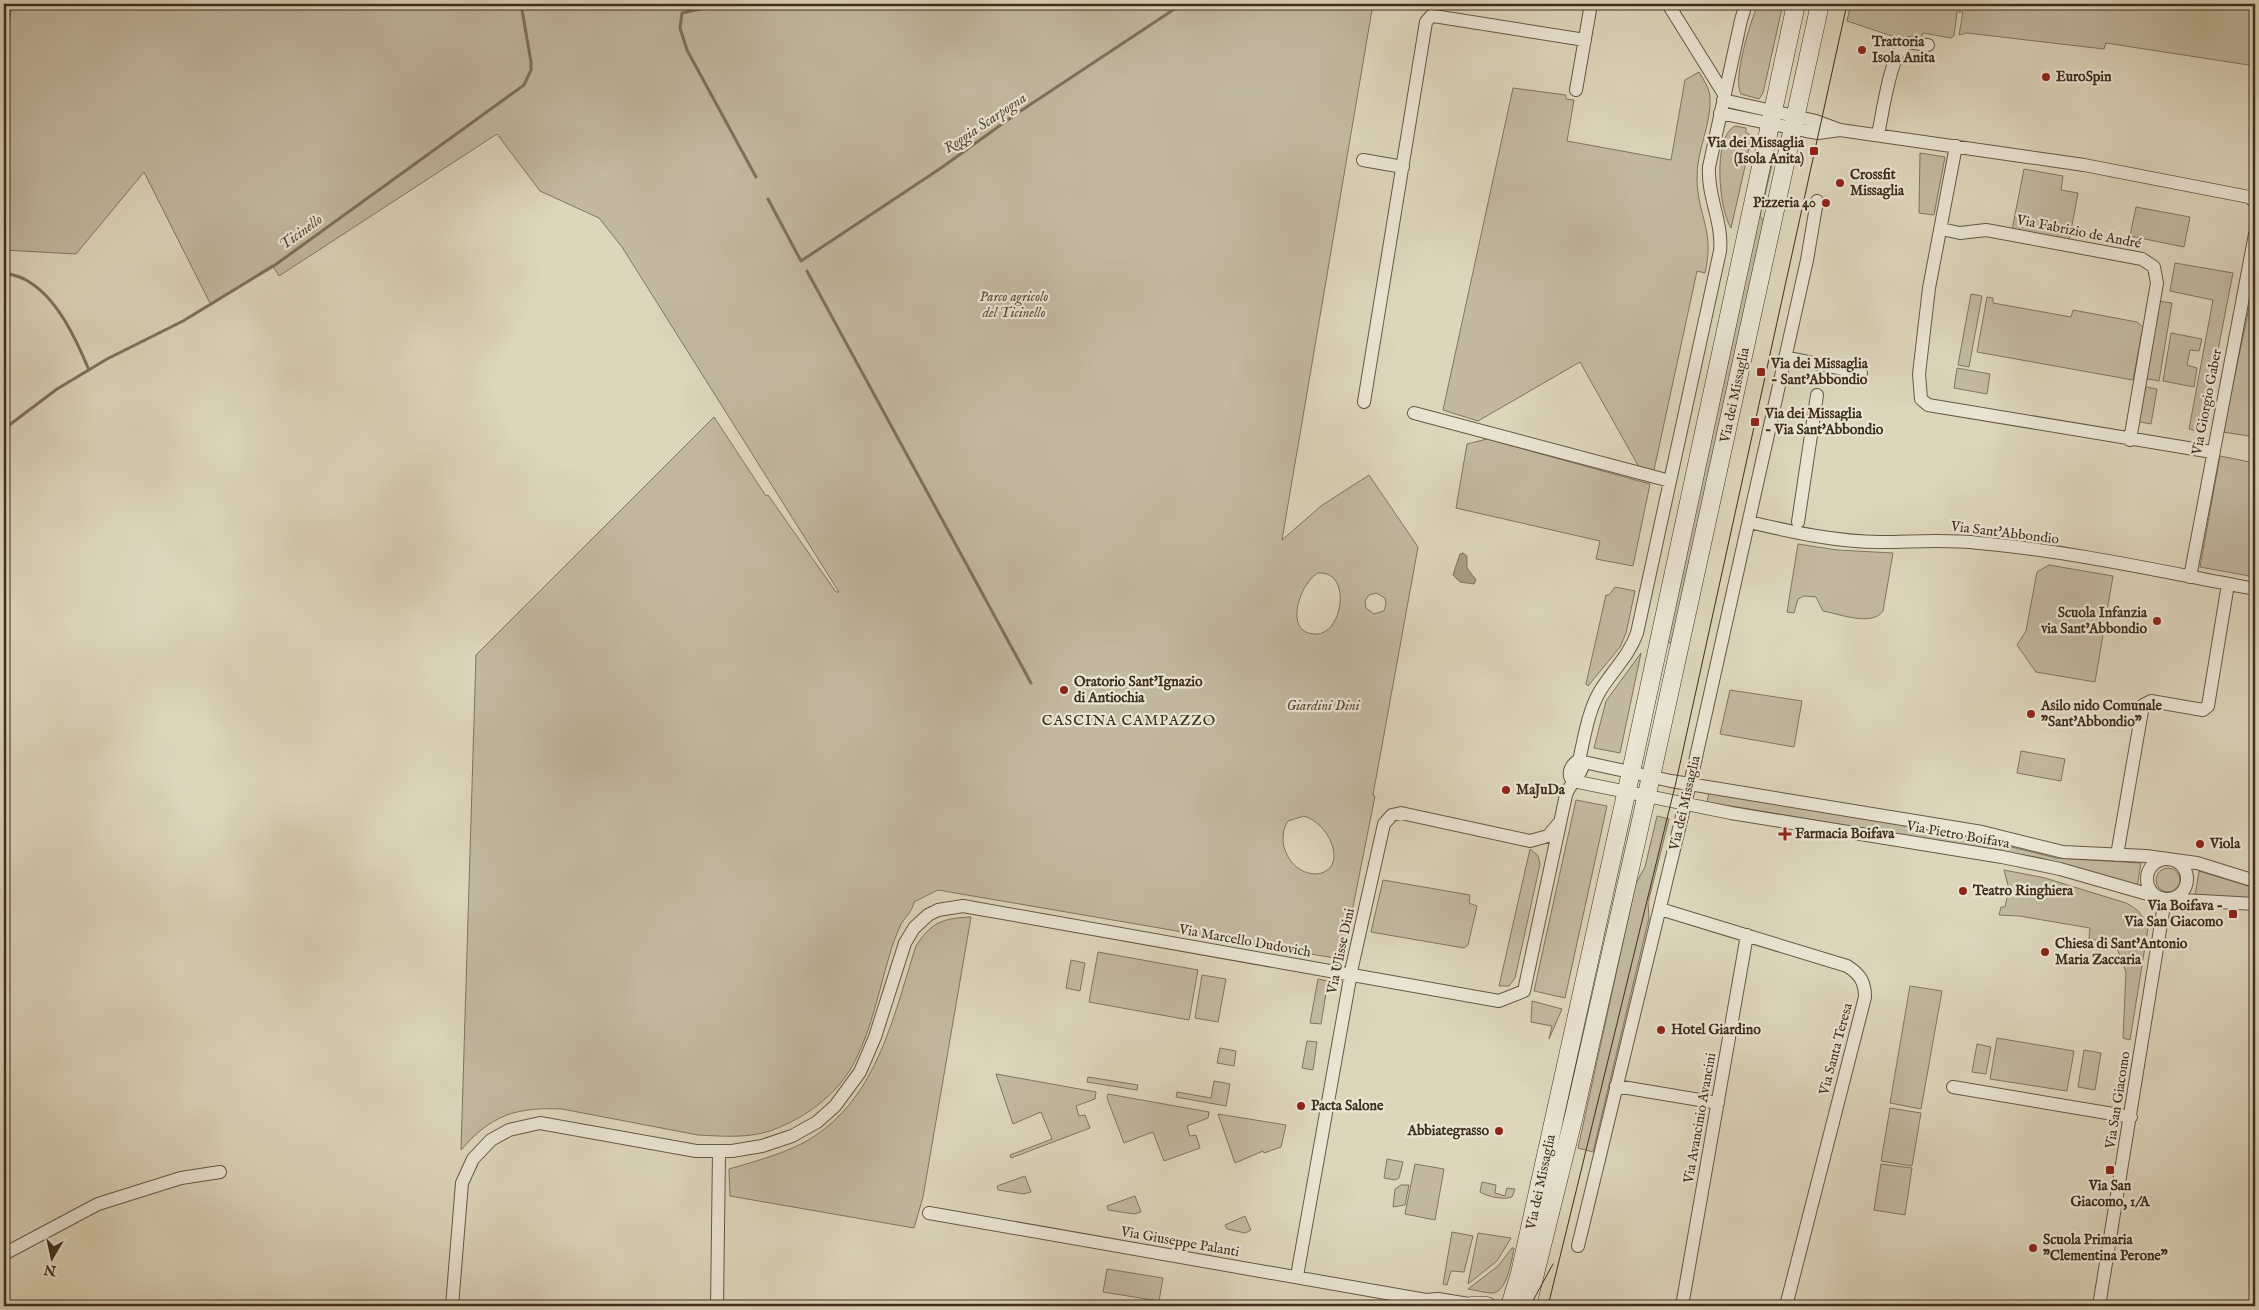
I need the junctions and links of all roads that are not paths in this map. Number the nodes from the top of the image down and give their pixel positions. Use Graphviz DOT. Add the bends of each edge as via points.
graph roads {
  1 [pos="1591,4"];
  2 [pos="1668,4"];
  3 [pos="1746,4"];
  4 [pos="1796,4"];
  5 [pos="1820,4"];
  6 [pos="1585,40"];
  7 [pos="1928,45"];
  8 [pos="1576,90"];
  9 [pos="1723,97"];
  10 [pos="1720,113"];
  11 [pos="1773,118"];
  12 [pos="1793,122"];
  13 [pos="1878,134"];
  14 [pos="1956,146"];
  15 [pos="1363,160"];
  16 [pos="1403,167"];
  17 [pos="1817,201"];
  18 [pos="2255,202"];
  19 [pos="1941,229"];
  20 [pos="2255,234"];
  21 [pos="1785,357"];
  22 [pos="1861,373"];
  23 [pos="1816,396"];
  24 [pos="1364,402"];
  25 [pos="1414,413"];
  26 [pos="2130,440"];
  27 [pos="2212,452"];
  28 [pos="1670,481"];
  29 [pos="1750,522"];
  30 [pos="1798,522"];
  31 [pos="2190,577"];
  32 [pos="2228,584"];
  33 [pos="2255,589"];
  34 [pos="1579,761"];
  35 [pos="1631,773"];
  36 [pos="1650,778"];
  37 [pos="1573,781"];
  38 [pos="1690,784"];
  39 [pos="1626,792"];
  40 [pos="1646,797"];
  41 [pos="1685,804"];
  42 [pos="1561,819"];
  43 [pos="1530,841"];
  44 [pos="2118,855"];
  45 [pos="2170,859"];
  46 [pos="1548,876"];
  47 [pos="2255,881"];
  48 [pos="2165,899"];
  49 [pos="2255,904"];
  50 [pos="1660,909"];
  51 [pos="1747,935"];
  52 [pos="1350,975"];
  53 [pos="1616,1086"];
  54 [pos="1953,1087"];
  55 [pos="1718,1103"];
  56 [pos="2131,1117"];
  57 [pos="719,1152"];
  58 [pos="220,1172"];
  59 [pos="929,1214"];
  60 [pos="1578,1246"];
  61 [pos="4,1254"];
  62 [pos="1297,1276"];
  63 [pos="1431,1303"];
  64 [pos="452,1306"];
  65 [pos="717,1306"];
  66 [pos="1478,1306"];
  67 [pos="1510,1306"];
  68 [pos="1527,1306"];
  69 [pos="1682,1306"];
  70 [pos="1786,1306"];
  71 [pos="2099,1306"];
  1 -- 6 [label="street"];
  2 -- 9 [label="street"];
  3 -- 9 [label="street"];
  4 -- 11 [label="main road, Via dei Missaglia"];
  5 -- 12 [label="main road, Via dei Missaglia"];
  6 -- 8 [label="street"];
  6 -- 16 [label="street" via="1431,16 1426,22"];
  7 -- 13 [label="street" via="1910,42 1896,56"];
  9 -- 10 [label="street"];
  9 -- 11 [label="street"];
  10 -- 11 [label="street"];
  10 -- 28 [label="street" via="1708,174 1720,230 1720,251"];
  11 -- 12 [label="street"];
  11 -- 35 [label="main road, Via dei Missaglia"];
  12 -- 13 [label="street" via="1818,133 1840,130"];
  12 -- 36 [label="main road, Via dei Missaglia"];
  13 -- 14 [label="street"];
  14 -- 18 [label="street" via="2084,165 2249,197"];
  14 -- 19 [label="street"];
  15 -- 16 [label="street"];
  16 -- 24 [label="street"];
  17 -- 21 [label="street, Via dei Missaglia"];
  19 -- 26 [label="street" via="1929,288 1921,354 1919,395 1924,403"];
  19 -- 26 [label="street, Via Fabrizio de André" via="1960,233 1986,230 2142,259 2154,267 2157,283"];
  20 -- 27 [label="street, Via Giorgio Gaber"];
  21 -- 22 [label="street"];
  21 -- 29 [label="street, Via dei Missaglia"];
  23 -- 30 [label="street"];
  25 -- 28 [label="street"];
  26 -- 27 [label="street"];
  27 -- 31 [label="street, Via Giorgio Gaber"];
  28 -- 34 [label="street" via="1637,633 1630,650 1596,698"];
  29 -- 31 [label="street, Via Sant'Abbondio" via="1828,538 1879,542 1978,542"];
  29 -- 38 [label="street, Via dei Missaglia"];
  31 -- 32 [label="street, Via Sant'Abbondio"];
  32 -- 33 [label="street, Via Sant'Abbondio"];
  32 -- 44 [label="street" via="2209,703 2203,710 2150,701 2143,705"];
  34 -- 35 [label="street"];
  34 -- 37 [label="street" via="1582,768 1580,776"];
  35 -- 36 [label="street"];
  35 -- 39 [label="main road, Via dei Missaglia"];
  36 -- 38 [label="street, Via Pietro Boifava"];
  36 -- 40 [label="main road, Via dei Missaglia"];
  37 -- 39 [label="street"];
  37 -- 42 [label="street"];
  38 -- 41 [label="street, Via dei Missaglia"];
  38 -- 44 [label="street, Via Pietro Boifava" via="1945,825 2063,852"];
  39 -- 40 [label="street"];
  39 -- 67 [label="main road, Via dei Missaglia"];
  40 -- 41 [label="street, Via Pietro Boifava"];
  40 -- 68 [label="main road, Via dei Missaglia" via="1574,1116"];
  41 -- 48 [label="street, Via Pietro Boifava" via="2002,857 2060,869"];
  41 -- 50 [label="street, Via dei Missaglia"];
  42 -- 43 [label="street" via="1548,836"];
  42 -- 46 [label="street"];
  43 -- 46 [label="street" via="1545,852 1549,863"];
  43 -- 52 [label="street, Via Ulisse Dini" via="1407,814 1388,818 1383,828"];
  44 -- 45 [label="street, Via Pietro Boifava"];
  45 -- 47 [label="street, Via Pietro Boifava" via="2197,863"];
  45 -- 48 [label="street" via="2153,866 2148,877 2154,894"];
  45 -- 48 [label="street" via="2184,868 2187,884 2181,894"];
  46 -- 52 [label="street, Via Marcello Dudovich" via="1524,990 1500,1001"];
  48 -- 49 [label="street, Via Pietro Boifava"];
  48 -- 56 [label="street, Via San Giacomo"];
  50 -- 51 [label="street, Via Santa Teresa"];
  50 -- 53 [label="street, Via dei Missaglia"];
  51 -- 55 [label="street, Via Avancinio Avancini"];
  51 -- 70 [label="street, Via Santa Teresa" via="1847,966 1860,976 1865,989"];
  52 -- 57 [label="street, Via Marcello Dudovich" via="968,907 938,910 914,928 905,943 868,1055 853,1084 835,1106 792,1136 762,1146"];
  52 -- 62 [label="street, Via Ulisse Dini"];
  53 -- 55 [label="street"];
  53 -- 60 [label="street, Via dei Missaglia"];
  54 -- 56 [label="street"];
  55 -- 69 [label="street, Via Avancinio Avancini"];
  56 -- 71 [label="street, Via San Giacomo"];
  57 -- 64 [label="street, Via Marcello Dudovich" via="696,1151 547,1124 527,1125 500,1134 473,1159 462,1183 458,1201"];
  57 -- 65 [label="street"];
  58 -- 61 [label="street" via="181,1178 98,1204"];
  59 -- 62 [label="street, Via Giuseppe Palanti"];
  62 -- 63 [label="street, Via Giuseppe Palanti"];
  63 -- 66 [label="street, Via Giuseppe Palanti" via="1438,1299"];
}
